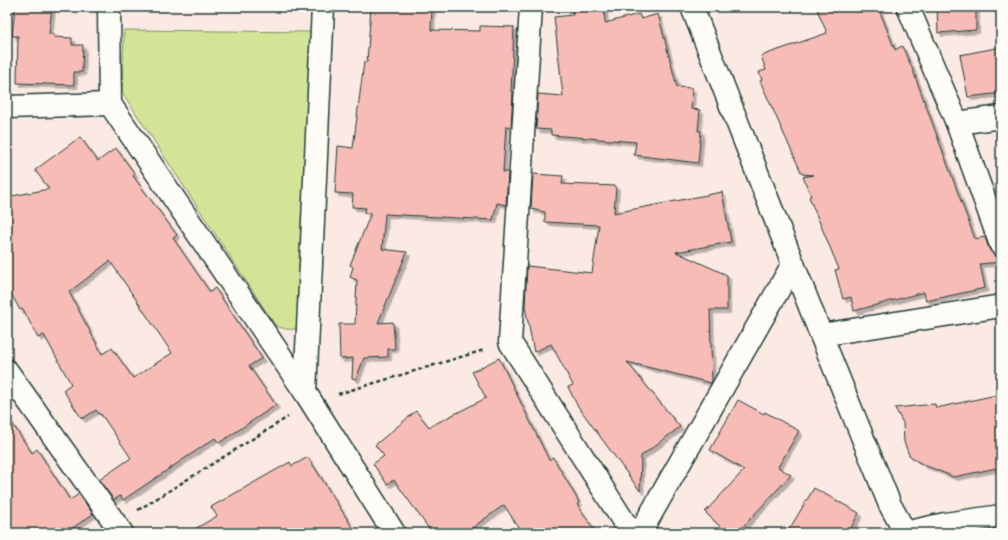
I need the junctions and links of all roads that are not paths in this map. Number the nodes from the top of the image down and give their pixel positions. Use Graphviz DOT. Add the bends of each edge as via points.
graph roads {
  1 [pos="109,7"];
  2 [pos="323,7"];
  3 [pos="531,7"];
  4 [pos="692,7"];
  5 [pos="908,7"];
  6 [pos="110,104"];
  7 [pos="7,107"];
  8 [pos="1001,117"];
  9 [pos="957,123"];
  10 [pos="1001,245"];
  11 [pos="792,264"];
  12 [pos="1001,306"];
  13 [pos="821,335"];
  14 [pos="7,371"];
  15 [pos="305,392"];
  16 [pos="1001,516"];
  17 [pos="113,530"];
  18 [pos="394,533"];
  19 [pos="631,533"];
  20 [pos="640,533"];
  21 [pos="905,533"];
  1 -- 6 [label="street"];
  2 -- 15 [label="street"];
  3 -- 19 [label="street" via="510,342"];
  4 -- 11 [label="street"];
  5 -- 9 [label="street"];
  6 -- 7 [label="street"];
  6 -- 15 [label="street"];
  8 -- 9 [label="street"];
  9 -- 10 [label="street"];
  11 -- 13 [label="street"];
  11 -- 20 [label="street"];
  12 -- 13 [label="street"];
  13 -- 21 [label="street" via="890,505"];
  14 -- 17 [label="street"];
  15 -- 18 [label="street"];
  16 -- 21 [label="street"];
}
